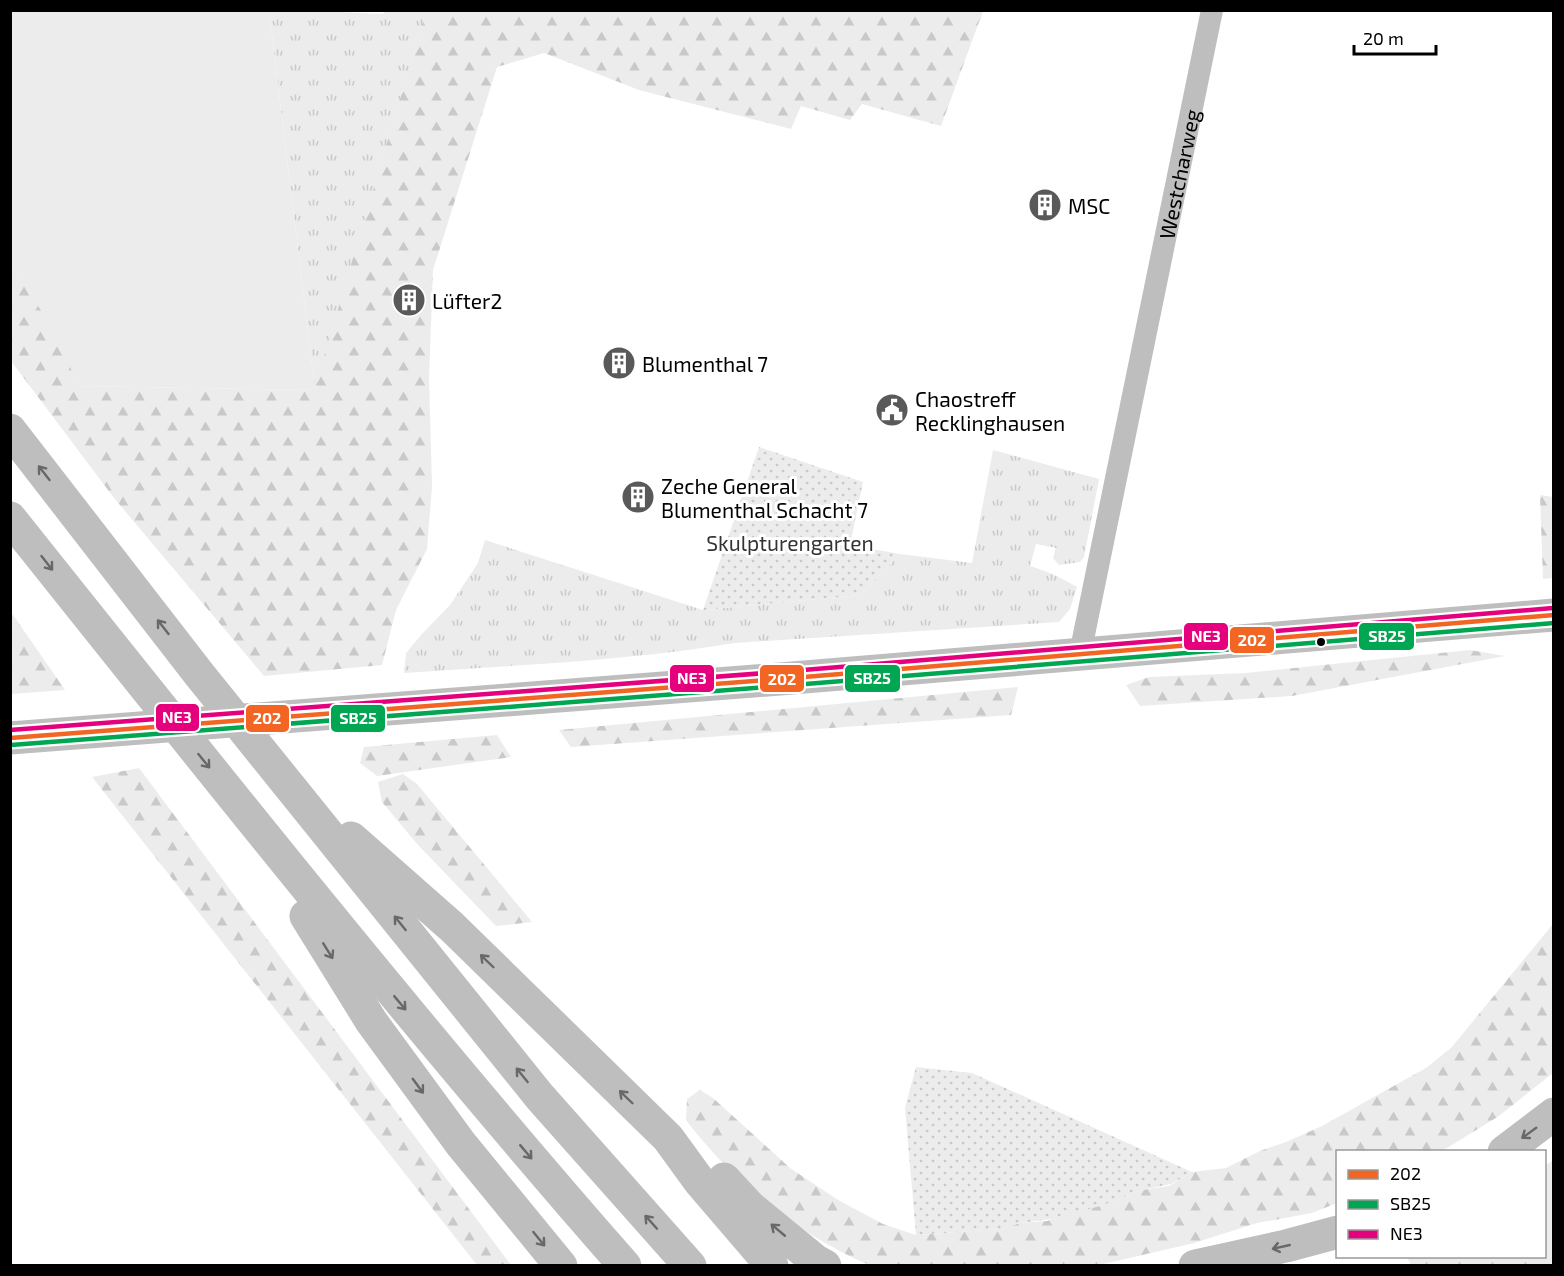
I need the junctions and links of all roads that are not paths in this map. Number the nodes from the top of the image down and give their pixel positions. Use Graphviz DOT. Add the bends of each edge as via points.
graph roads {
  1 [pos="1212,10"];
  2 [pos="10,430"];
  3 [pos="10,518"];
  4 [pos="1554,615"];
  5 [pos="1080,654"];
  6 [pos="10,738"];
  7 [pos="282,777"];
  8 [pos="231,794"];
  9 [pos="1554,1114"];
  10 [pos="668,1138"];
  11 [pos="1507,1150"];
  12 [pos="1336,1233"];
  13 [pos="561,1266"];
  14 [pos="625,1266"];
  15 [pos="690,1266"];
  16 [pos="772,1266"];
  17 [pos="825,1266"];
  18 [pos="1195,1266"];
  1 -- 5 [label="street, Westcharweg"];
  7 -- 2 [label="main road, one-way"];
  3 -- 8 [label="main road, one-way"];
  4 -- 5 [label="main road"];
  5 -- 6 [label="main road"];
  10 -- 7 [label="main road, one-way" via="452,927"];
  15 -- 7 [label="main road, one-way" via="540,1097"];
  8 -- 13 [label="main road, one-way" via="371,1022 461,1143"];
  8 -- 14 [label="main road, one-way" via="353,946"];
  9 -- 11 [label="main road, one-way"];
  10 -- 16 [label="main road"];
  17 -- 10 [label="main road, one-way" via="750,1207 702,1156"];
  12 -- 18 [label="main road, one-way"];
}
